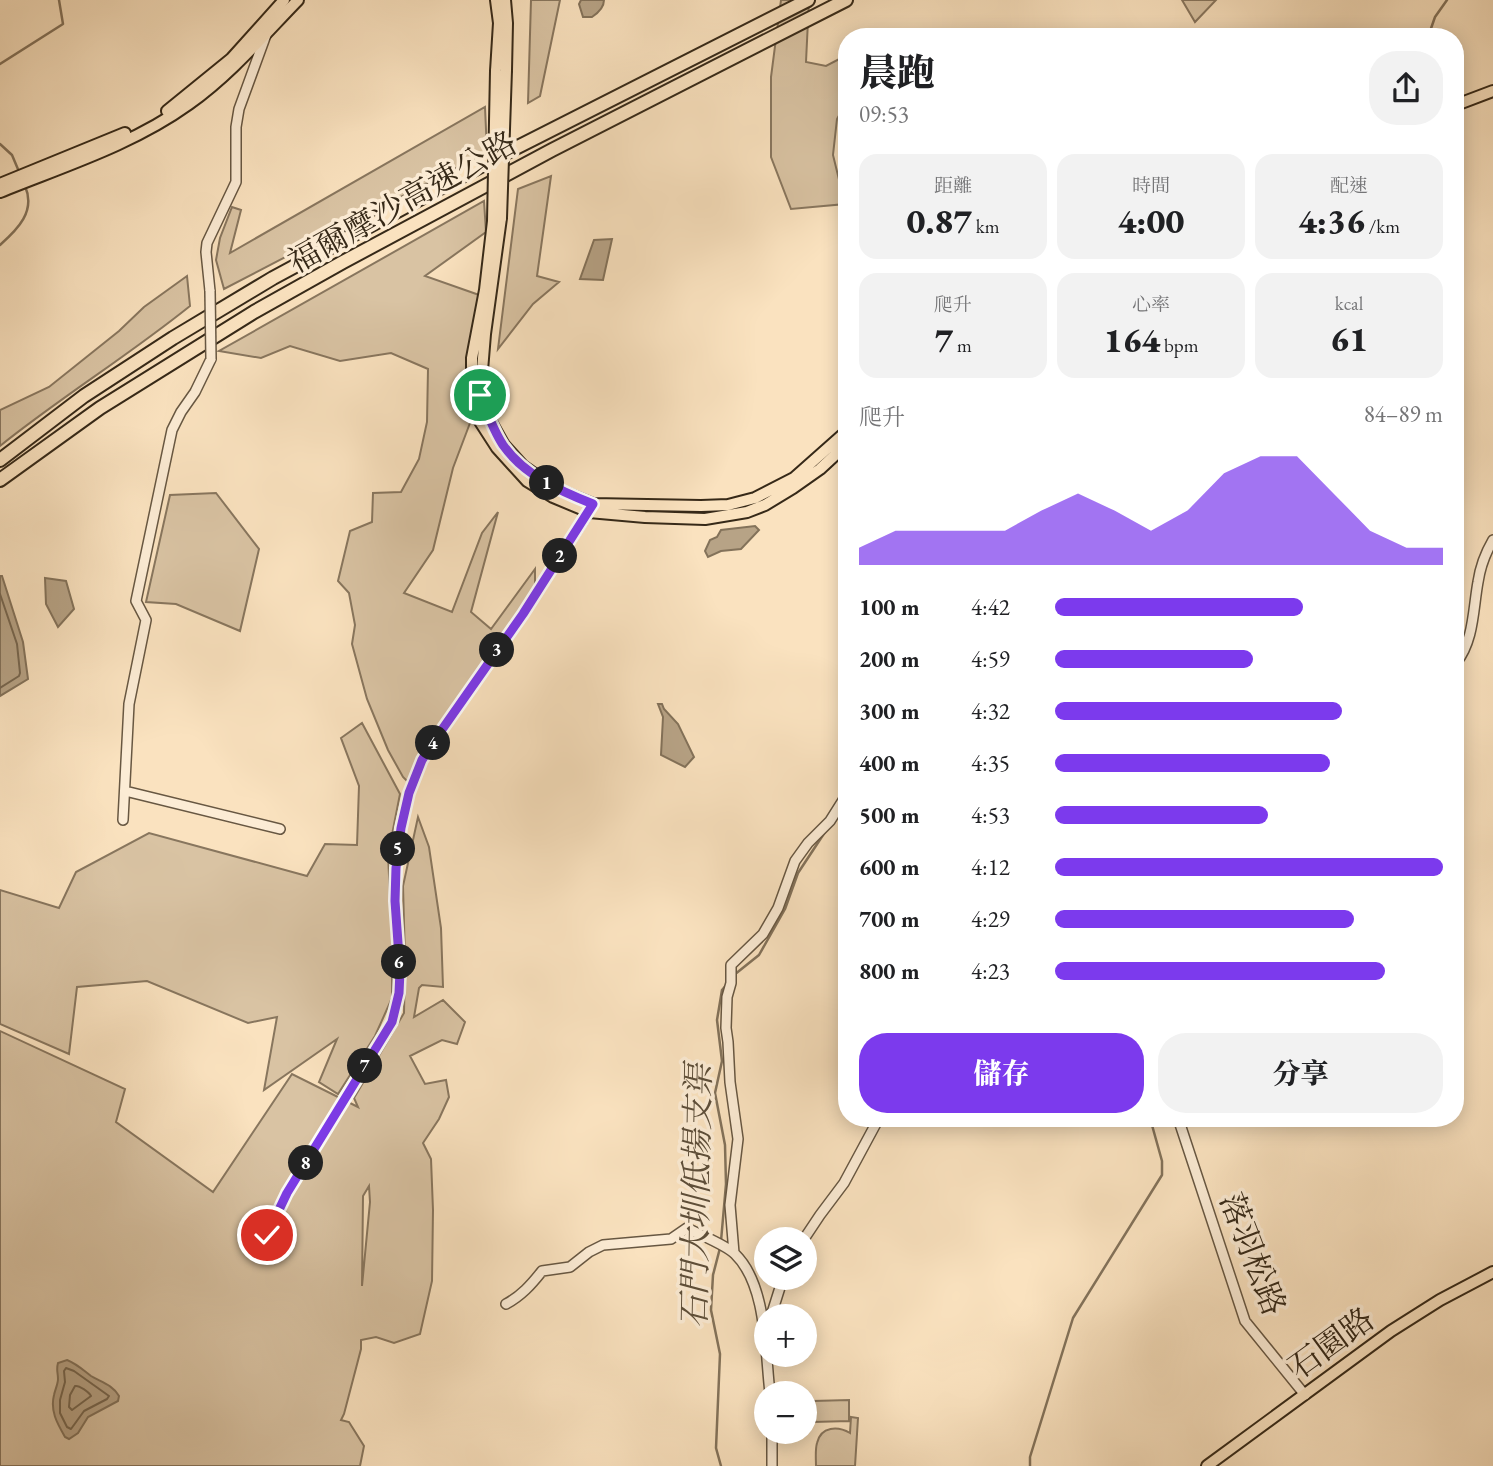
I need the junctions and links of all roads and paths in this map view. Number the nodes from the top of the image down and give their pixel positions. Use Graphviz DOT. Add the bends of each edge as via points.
graph roads {
  1 [pos="276,0"];
  2 [pos="284,0"];
  3 [pos="298,0"];
  4 [pos="496,0"];
  5 [pos="505,0"];
  6 [pos="808,0"];
  7 [pos="846,0"];
  8 [pos="269,22"];
  9 [pos="503,23"];
  10 [pos="1493,91"];
  11 [pos="1464,102"];
  12 [pos="31,176"];
  13 [pos="7,184"];
  14 [pos="0,192"];
  15 [pos="838,440"];
  16 [pos="838,452"];
  17 [pos="0,460"];
  18 [pos="0,480"];
  19 [pos="591,508"];
  20 [pos="1493,540"];
  21 [pos="1464,651"];
  22 [pos="125,791"];
  23 [pos="838,808"];
  24 [pos="123,820"];
  25 [pos="280,829"];
  26 [pos="874,1127"];
  27 [pos="1181,1127"];
  28 [pos="812,1227"];
  29 [pos="257,1252"];
  30 [pos="734,1253"];
  31 [pos="1493,1272"];
  32 [pos="506,1304"];
  33 [pos="760,1304"];
  34 [pos="1305,1395"];
  35 [pos="772,1444"];
  36 [pos="772,1466"];
  37 [pos="1207,1466"];
  1 -- 8 [label="street"];
  2 -- 8 [label="main road"];
  3 -- 8 [label="main road"];
  4 -- 9 [label="main road"];
  5 -- 9 [label="main road"];
  6 -- 17 [label="highway, 福爾摩沙高速公路" via="492,160 273,278 84,396"];
  7 -- 18 [label="highway, 福爾摩沙高速公路" via="552,150 265,306 100,408"];
  8 -- 12 [label="main road" via="169,109 141,127"];
  8 -- 12 [label="main road" via="224,76 189,104 93,156"];
  8 -- 22 [label="street, bridge" via="239,108 236,182 207,243 211,359 172,430 136,601 146,620 129,704"];
  9 -- 19 [label="main road, bridge" via="497,219 472,358 471,388 477,417 497,449 527,481 553,497"];
  10 -- 11 [label="main road"];
  12 -- 13 [label="main road"];
  13 -- 14 [label="main road"];
  15 -- 19 [label="main road" via="794,478 755,498 728,505"];
  16 -- 19 [label="main road" via="793,488 747,512 705,519 645,517"];
  19 -- 29 [label="street" via="422,760 409,793 396,868 400,971 392,1022 287,1193"];
  20 -- 21 [label="street" via="1479,578"];
  22 -- 24 [label="street"];
  22 -- 25 [label="street"];
  23 -- 30 [label="street" via="795,861 763,934 731,965 726,1028 738,1139 730,1205"];
  26 -- 28 [label="street" via="844,1183"];
  27 -- 34 [label="street, 落羽松路" via="1245,1321"];
  30 -- 32 [label="street" via="687,1228 671,1239 603,1245 570,1267 542,1271 531,1286"];
  30 -- 33 [label="street" via="746,1268"];
  31 -- 34 [label="main road, 石園路" via="1391,1331"];
  34 -- 37 [label="main road, 石園路"];
  35 -- 36 [label="street"];
}
